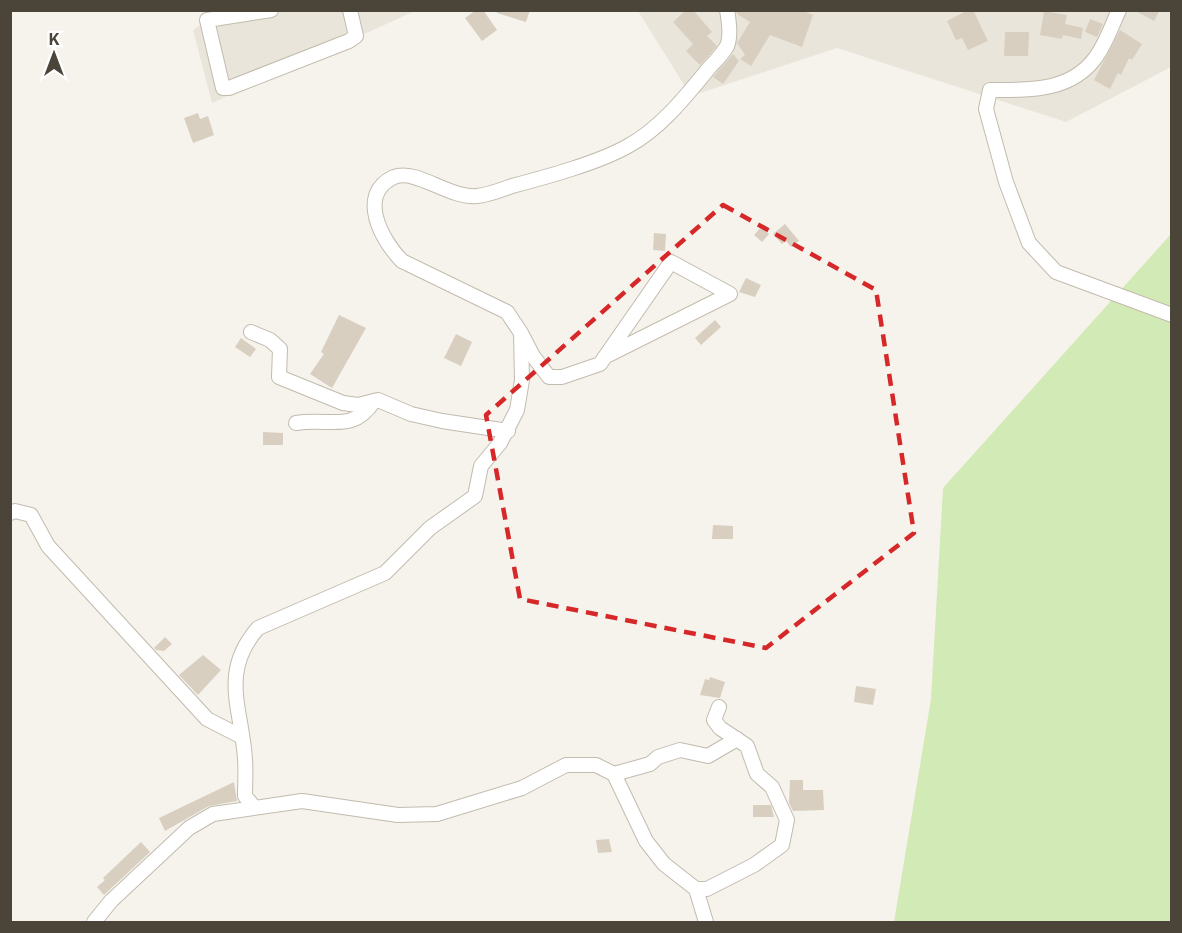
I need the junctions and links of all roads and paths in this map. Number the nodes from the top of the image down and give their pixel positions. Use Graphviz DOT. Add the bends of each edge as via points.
graph roads {
  1 [pos="271,10"];
  2 [pos="350,10"];
  3 [pos="714,10"];
  4 [pos="1119,10"];
  5 [pos="728,17"];
  6 [pos="1172,315"];
  7 [pos="251,332"];
  8 [pos="521,333"];
  9 [pos="608,355"];
  10 [pos="374,401"];
  11 [pos="296,423"];
  12 [pos="508,431"];
  13 [pos="10,513"];
  14 [pos="719,707"];
  15 [pos="242,737"];
  16 [pos="737,739"];
  17 [pos="614,774"];
  18 [pos="254,807"];
  19 [pos="696,889"];
  20 [pos="94,922"];
  21 [pos="706,922"];
  1 -- 2 [label="street" via="207,20 223,88 349,41 356,36"];
  3 -- 5 [label="street"];
  4 -- 6 [label="street" via="1096,57 1076,77 1059,86 990,90 986,109 1006,182 1029,243 1056,272"];
  5 -- 8 [label="street" via="727,46 678,106 628,146 557,174 476,197 451,193 413,177 396,177 379,188 376,223 402,261 507,312"];
  7 -- 10 [label="street" via="280,349 279,377 344,403"];
  8 -- 9 [label="street" via="549,377 562,377 600,364"];
  8 -- 12 [label="street" via="522,380 518,410"];
  9 -- 9 [label="street" via="671,262 730,294 700,309"];
  10 -- 11 [label="street" via="353,422"];
  10 -- 12 [label="street" via="442,422"];
  12 -- 15 [label="street" via="481,466 475,496 430,528 385,573 253,633 238,659 236,683"];
  13 -- 15 [label="street" via="31,515 48,546 207,719"];
  14 -- 16 [label="street" via="714,720"];
  15 -- 18 [label="street" via="245,796"];
  16 -- 17 [label="street" via="708,756 680,750"];
  16 -- 19 [label="street" via="747,746 757,774 772,787 782,806 787,820 782,845 708,889"];
  17 -- 18 [label="street" via="596,765 566,765 522,788 437,814 398,815 302,801"];
  17 -- 19 [label="street" via="646,841 664,864"];
  18 -- 20 [label="street" via="213,814 189,828"];
  19 -- 21 [label="street"];
}
